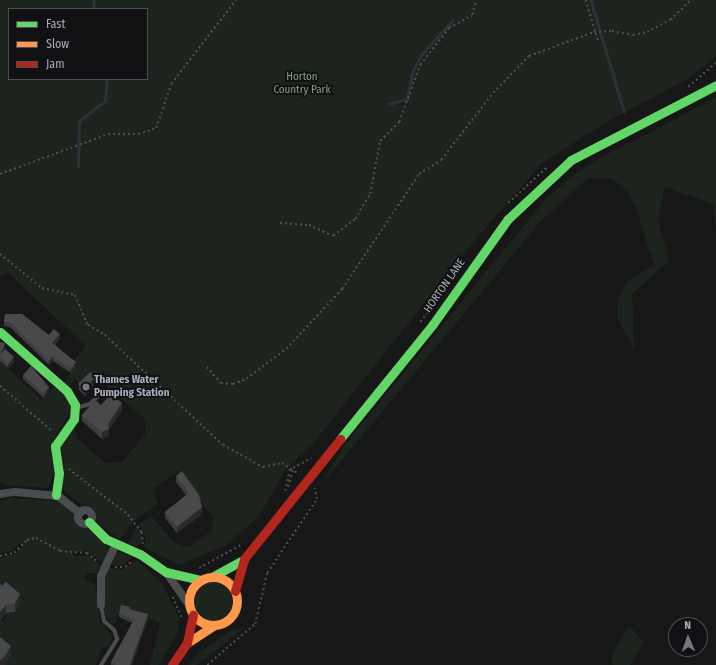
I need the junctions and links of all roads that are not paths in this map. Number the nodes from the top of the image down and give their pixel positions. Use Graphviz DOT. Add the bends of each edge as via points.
graph roads {
  1 [pos="716,85"];
  2 [pos="0,332"];
  3 [pos="98,396"];
  4 [pos="75,408"];
  5 [pos="0,494"];
  6 [pos="56,495"];
  7 [pos="90,522"];
  8 [pos="116,544"];
  9 [pos="244,560"];
  10 [pos="166,572"];
  11 [pos="212,577"];
  12 [pos="201,580"];
  13 [pos="235,591"];
  14 [pos="101,605"];
  15 [pos="189,605"];
  16 [pos="193,615"];
  17 [pos="215,625"];
  18 [pos="187,643"];
  19 [pos="101,665"];
  20 [pos="172,665"];
  1 -- 9 [label="street, HORTON LANE" via="611,136 571,160 540,186 508,219 433,324"];
  2 -- 4 [label="street" via="67,391"];
  3 -- 4 [label="lane" via="90,404"];
  4 -- 6 [label="street" via="74,419 58,436 54,448 59,469"];
  5 -- 6 [label="street" via="12,492"];
  6 -- 7 [label="street" via="80,513 80,522"];
  7 -- 8 [label="street"];
  8 -- 10 [label="street" via="140,554"];
  8 -- 14 [label="street" via="100,586"];
  9 -- 11 [label="street, HORTON LANE"];
  9 -- 13 [label="street, HORTON LANE"];
  10 -- 12 [label="street"];
  10 -- 15 [label="street"];
  11 -- 12 [label="street"];
  11 -- 13 [label="street" via="223,579"];
  12 -- 15 [label="street" via="191,591"];
  13 -- 17 [label="street" via="233,613"];
  14 -- 19 [label="lane" via="104,621 114,630 117,639"];
  15 -- 16 [label="street"];
  16 -- 17 [label="street" via="199,621"];
  16 -- 18 [label="street"];
  17 -- 18 [label="street"];
  18 -- 20 [label="street"];
}
